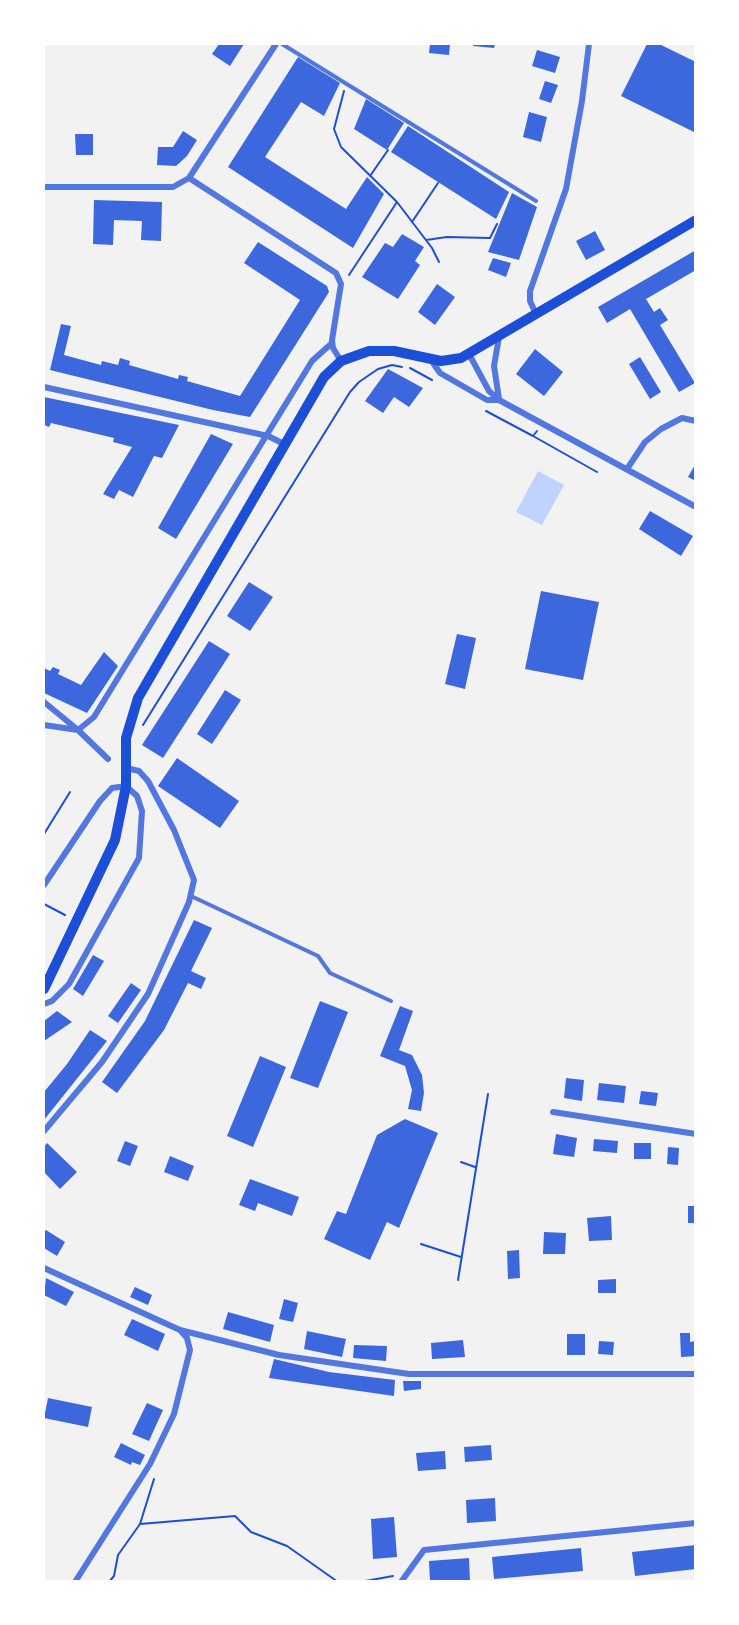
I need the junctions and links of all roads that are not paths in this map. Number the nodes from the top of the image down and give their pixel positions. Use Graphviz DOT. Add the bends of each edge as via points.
graph roads {
  1 [pos="276,44"];
  2 [pos="282,44"];
  3 [pos="589,44"];
  4 [pos="189,178"];
  5 [pos="44,187"];
  6 [pos="536,201"];
  7 [pos="696,220"];
  8 [pos="537,315"];
  9 [pos="499,337"];
  10 [pos="332,343"];
  11 [pos="469,354"];
  12 [pos="430,360"];
  13 [pos="341,361"];
  14 [pos="44,387"];
  15 [pos="499,400"];
  16 [pos="696,421"];
  17 [pos="268,436"];
  18 [pos="284,444"];
  19 [pos="627,469"];
  20 [pos="696,507"];
  21 [pos="44,702"];
  22 [pos="44,725"];
  23 [pos="78,730"];
  24 [pos="108,759"];
  25 [pos="126,768"];
  26 [pos="126,786"];
  27 [pos="44,885"];
  28 [pos="191,896"];
  29 [pos="44,989"];
  30 [pos="391,1001"];
  31 [pos="44,1004"];
  32 [pos="554,1112"];
  33 [pos="44,1131"];
  34 [pos="696,1134"];
  35 [pos="44,1268"];
  36 [pos="180,1330"];
  37 [pos="696,1374"];
  38 [pos="696,1523"];
  39 [pos="75,1581"];
  40 [pos="401,1581"];
  1 -- 4 [label="street"];
  2 -- 6 [label="lane"];
  3 -- 8 [label="street" via="561,207 530,291"];
  4 -- 5 [label="street" via="173,187"];
  4 -- 10 [label="street" via="336,273 341,284"];
  7 -- 8 [label="main road"];
  8 -- 9 [label="main road"];
  9 -- 11 [label="main road"];
  9 -- 15 [label="street" via="494,366"];
  10 -- 13 [label="street"];
  10 -- 17 [label="street" via="312,361"];
  11 -- 12 [label="main road" via="452,360"];
  11 -- 15 [label="street" via="489,391"];
  12 -- 13 [label="main road" via="381,350"];
  12 -- 15 [label="street" via="447,377 487,400"];
  13 -- 18 [label="main road" via="324,377"];
  14 -- 17 [label="street"];
  15 -- 19 [label="street"];
  16 -- 19 [label="street" via="682,418 661,429 645,442"];
  17 -- 18 [label="street"];
  17 -- 23 [label="street" via="94,717"];
  18 -- 25 [label="main road" via="138,698 126,738"];
  19 -- 20 [label="street"];
  21 -- 23 [label="street"];
  22 -- 23 [label="street"];
  23 -- 24 [label="street"];
  25 -- 26 [label="main road"];
  25 -- 28 [label="street" via="139,771 158,799 194,880"];
  26 -- 27 [label="street" via="112,788 100,801"];
  26 -- 29 [label="main road" via="115,840"];
  26 -- 31 [label="street" via="141,802 139,858 69,984"];
  28 -- 30 [label="lane" via="318,956 330,973"];
  28 -- 33 [label="street" via="148,994 102,1062"];
  32 -- 34 [label="street"];
  35 -- 36 [label="street"];
  36 -- 37 [label="street" via="279,1355 409,1374"];
  36 -- 39 [label="street" via="190,1350 174,1414 150,1464"];
  38 -- 40 [label="street" via="424,1550"];
}
